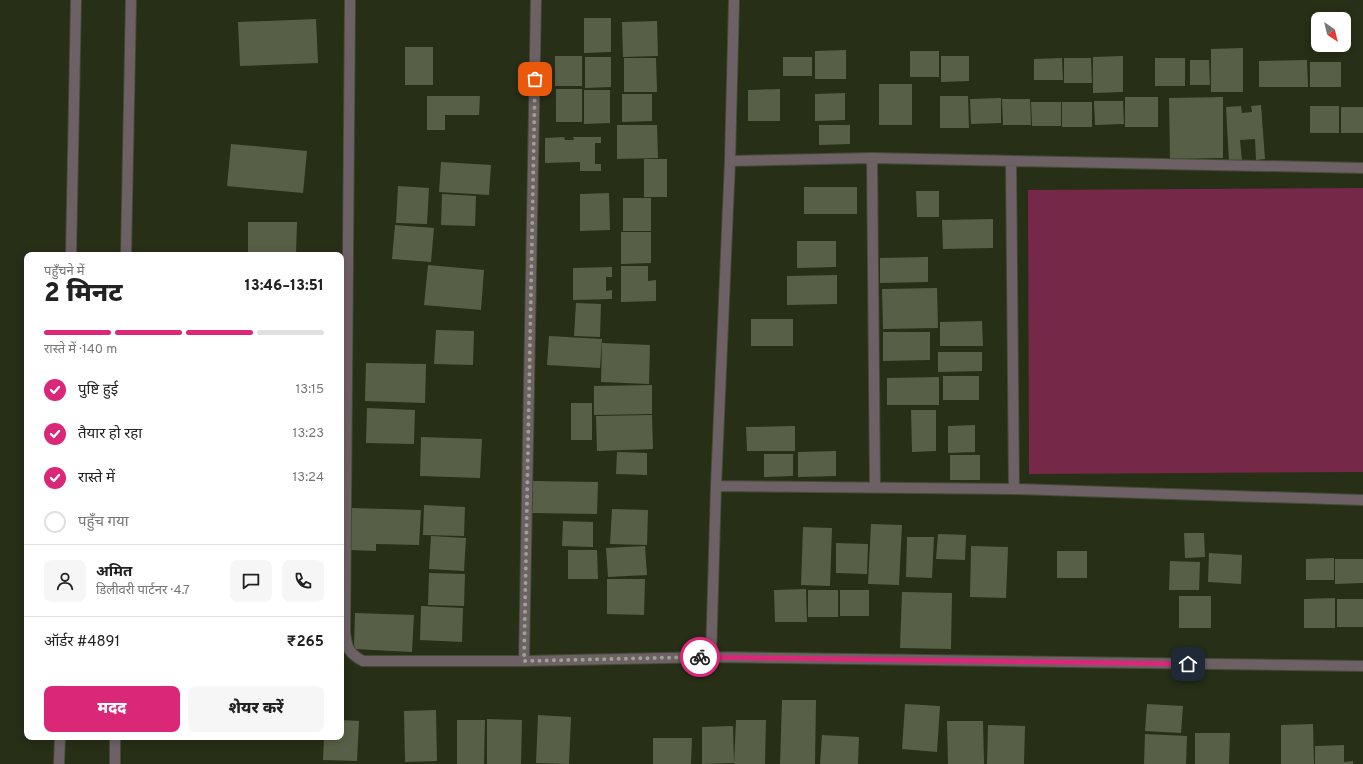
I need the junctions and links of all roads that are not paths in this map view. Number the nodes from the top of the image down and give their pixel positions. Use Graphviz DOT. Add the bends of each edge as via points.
graph roads {
  1 [pos="76,0"];
  2 [pos="131,0"];
  3 [pos="350,0"];
  4 [pos="536,0"];
  5 [pos="734,0"];
  6 [pos="872,158"];
  7 [pos="730,161"];
  8 [pos="1011,161"];
  9 [pos="1363,168"];
  10 [pos="70,252"];
  11 [pos="126,252"];
  12 [pos="716,486"];
  13 [pos="875,486"];
  14 [pos="1014,488"];
  15 [pos="1363,500"];
  16 [pos="711,657"];
  17 [pos="524,661"];
  18 [pos="1363,666"];
  19 [pos="60,740"];
  20 [pos="115,740"];
  21 [pos="59,764"];
  22 [pos="115,764"];
  1 -- 10 [label="street"];
  2 -- 11 [label="street"];
  3 -- 17 [label="street" via="345,632 347,647 354,656 363,661"];
  4 -- 17 [label="street"];
  5 -- 7 [label="street"];
  6 -- 7 [label="street"];
  6 -- 8 [label="street"];
  6 -- 13 [label="street"];
  7 -- 12 [label="street"];
  8 -- 9 [label="street"];
  8 -- 14 [label="street"];
  12 -- 13 [label="street"];
  12 -- 16 [label="street"];
  13 -- 14 [label="street"];
  14 -- 15 [label="street"];
  16 -- 17 [label="street"];
  16 -- 18 [label="street"];
  19 -- 21 [label="street"];
  20 -- 22 [label="street"];
}
